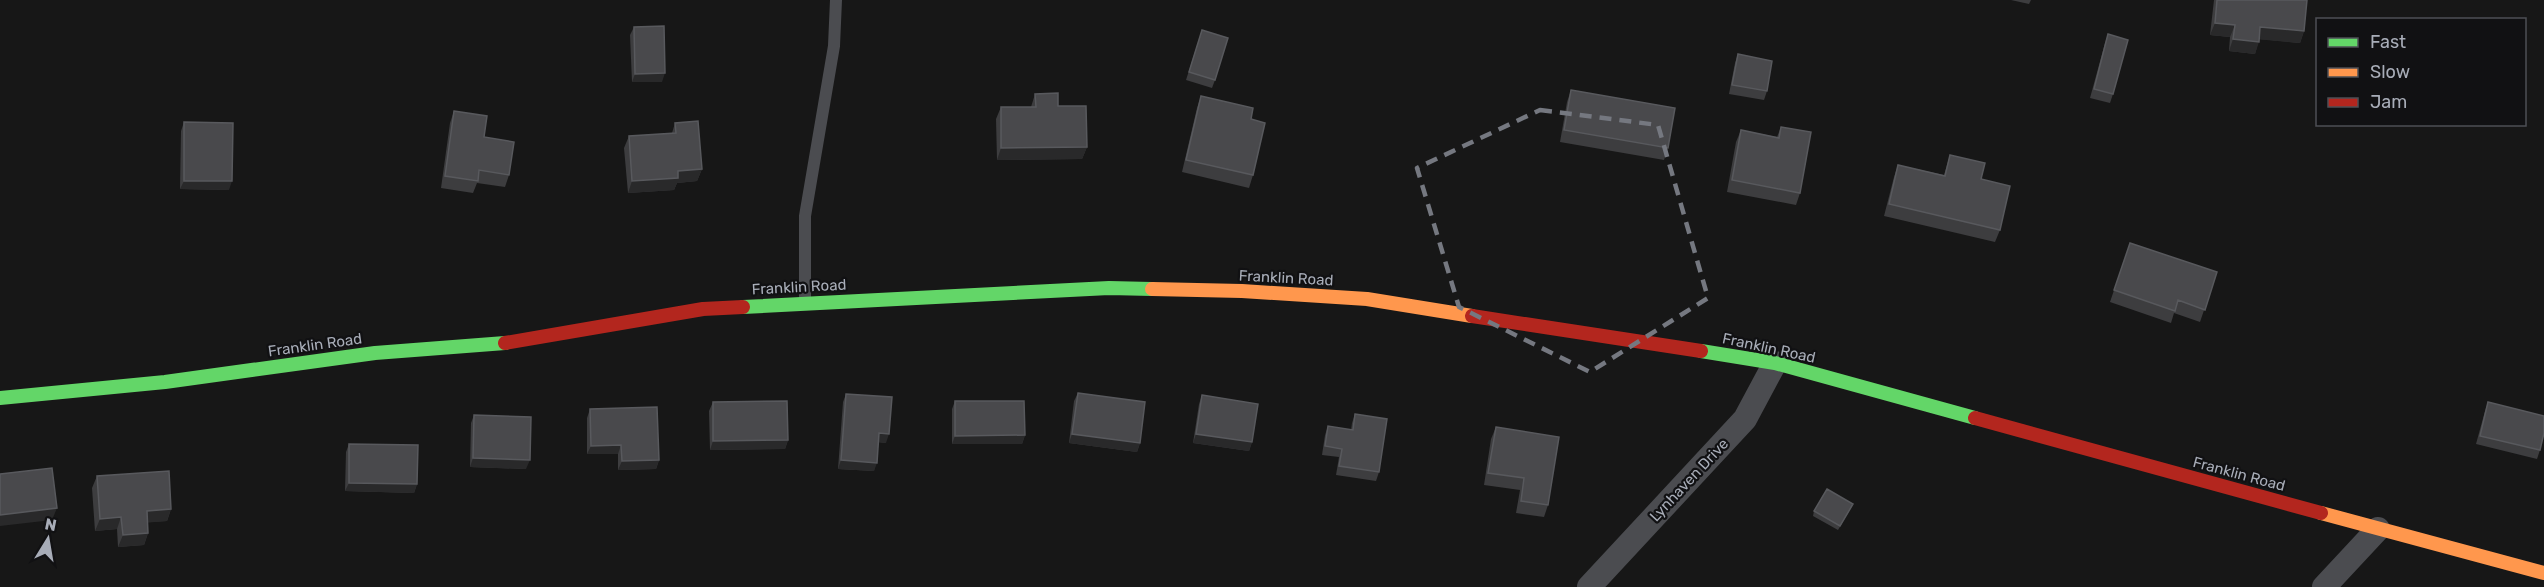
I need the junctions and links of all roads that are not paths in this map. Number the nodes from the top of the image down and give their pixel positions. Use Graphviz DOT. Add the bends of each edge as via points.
graph roads {
  1 [pos="836,0"];
  2 [pos="805,304"];
  3 [pos="1775,363"];
  4 [pos="0,398"];
  5 [pos="2378,529"];
  6 [pos="2544,573"];
  7 [pos="1589,587"];
  8 [pos="2325,587"];
  1 -- 2 [label="lane" via="834,46 805,216"];
  2 -- 3 [label="main road, Franklin Road" via="1109,288 1253,292 1367,299"];
  2 -- 4 [label="main road, Franklin Road" via="703,309 505,343 375,353 165,382"];
  3 -- 5 [label="main road, Franklin Road"];
  3 -- 7 [label="street, Lynhaven Drive" via="1745,419"];
  5 -- 6 [label="main road, Franklin Road"];
  5 -- 8 [label="street"];
}
